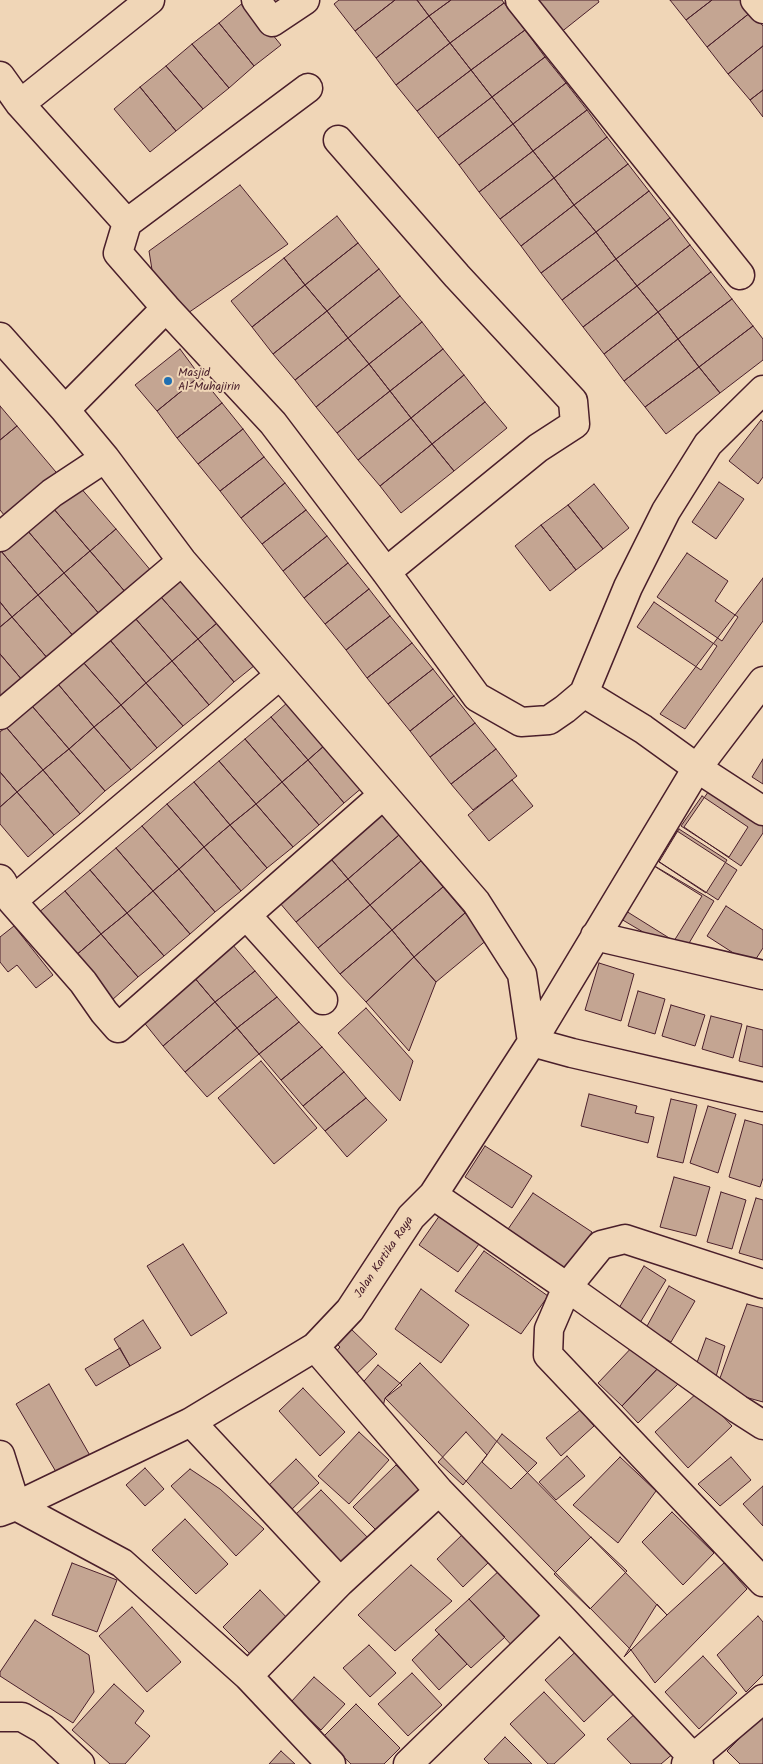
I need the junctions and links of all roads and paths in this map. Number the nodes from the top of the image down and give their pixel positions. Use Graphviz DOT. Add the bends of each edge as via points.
graph roads {
  1 [pos="150,0"];
  2 [pos="256,0"];
  3 [pos="305,0"];
  4 [pos="520,0"];
  5 [pos="756,0"];
  6 [pos="763,9"];
  7 [pos="0,76"];
  8 [pos="308,88"];
  9 [pos="20,104"];
  10 [pos="338,140"];
  11 [pos="126,223"];
  12 [pos="740,275"];
  13 [pos="166,308"];
  14 [pos="0,337"];
  15 [pos="763,390"];
  16 [pos="65,410"];
  17 [pos="105,458"];
  18 [pos="0,536"];
  19 [pos="182,561"];
  20 [pos="386,572"];
  21 [pos="280,674"];
  22 [pos="763,681"];
  23 [pos="584,693"];
  24 [pos="0,715"];
  25 [pos="697,768"];
  26 [pos="383,795"];
  27 [pos="763,810"];
  28 [pos="0,879"];
  29 [pos="0,886"];
  30 [pos="247,916"];
  31 [pos="595,936"];
  32 [pos="763,975"];
  33 [pos="323,1000"];
  34 [pos="532,1042"];
  35 [pos="763,1097"];
  36 [pos="433,1195"];
  37 [pos="763,1284"];
  38 [pos="567,1287"];
  39 [pos="315,1347"];
  40 [pos="191,1422"];
  41 [pos="763,1425"];
  42 [pos="0,1455"];
  43 [pos="438,1491"];
  44 [pos="8,1509"];
  45 [pos="340,1582"];
  46 [pos="763,1582"];
  47 [pos="560,1616"];
  48 [pos="248,1676"];
  49 [pos="763,1699"];
  50 [pos="0,1717"];
  51 [pos="692,1762"];
  52 [pos="80,1764"];
  53 [pos="331,1764"];
  54 [pos="408,1764"];
  1 -- 9 [label="street"];
  2 -- 3 [label="street" via="272,22"];
  4 -- 12 [label="street"];
  5 -- 6 [label="street"];
  7 -- 9 [label="street"];
  8 -- 11 [label="street"];
  9 -- 11 [label="street"];
  10 -- 20 [label="street" via="457,276 573,401 575,424 538,448"];
  11 -- 13 [label="street" via="118,254"];
  13 -- 16 [label="street"];
  13 -- 20 [label="street" via="273,423"];
  14 -- 16 [label="street"];
  15 -- 23 [label="street" via="708,444 666,511 628,587"];
  16 -- 17 [label="street"];
  17 -- 18 [label="street" via="52,493"];
  17 -- 19 [label="street"];
  19 -- 21 [label="street"];
  19 -- 24 [label="street"];
  20 -- 23 [label="street" via="477,697 521,722 549,720"];
  21 -- 26 [label="street"];
  21 -- 30 [label="street" via="12,901 83,982 118,1028"];
  22 -- 25 [label="street, Jalan Kartika Raya"];
  23 -- 25 [label="street"];
  25 -- 27 [label="street"];
  25 -- 31 [label="street, Jalan Kartika Raya"];
  26 -- 30 [label="street"];
  26 -- 34 [label="street" via="476,902 522,974"];
  28 -- 29 [label="street" via="4,883"];
  30 -- 33 [label="street"];
  31 -- 32 [label="street"];
  31 -- 34 [label="street, Jalan Kartika Raya"];
  34 -- 35 [label="street"];
  34 -- 36 [label="street, Jalan Kartika Raya"];
  36 -- 38 [label="street"];
  36 -- 39 [label="street, Jalan Kartika Raya" via="411,1217 350,1310"];
  37 -- 38 [label="street" via="625,1240 601,1245"];
  38 -- 41 [label="street"];
  38 -- 46 [label="street" via="549,1328 548,1355"];
  39 -- 40 [label="street, Jalan Kartika Raya"];
  39 -- 43 [label="street"];
  40 -- 44 [label="street, Jalan Kartika Raya"];
  40 -- 45 [label="street"];
  42 -- 44 [label="street"];
  43 -- 45 [label="street"];
  43 -- 47 [label="street"];
  44 -- 48 [label="street" via="122,1563"];
  45 -- 48 [label="street"];
  47 -- 51 [label="street"];
  47 -- 54 [label="street"];
  48 -- 53 [label="street"];
  49 -- 51 [label="street"];
  50 -- 52 [label="street" via="22,1717 42,1728"];
}
